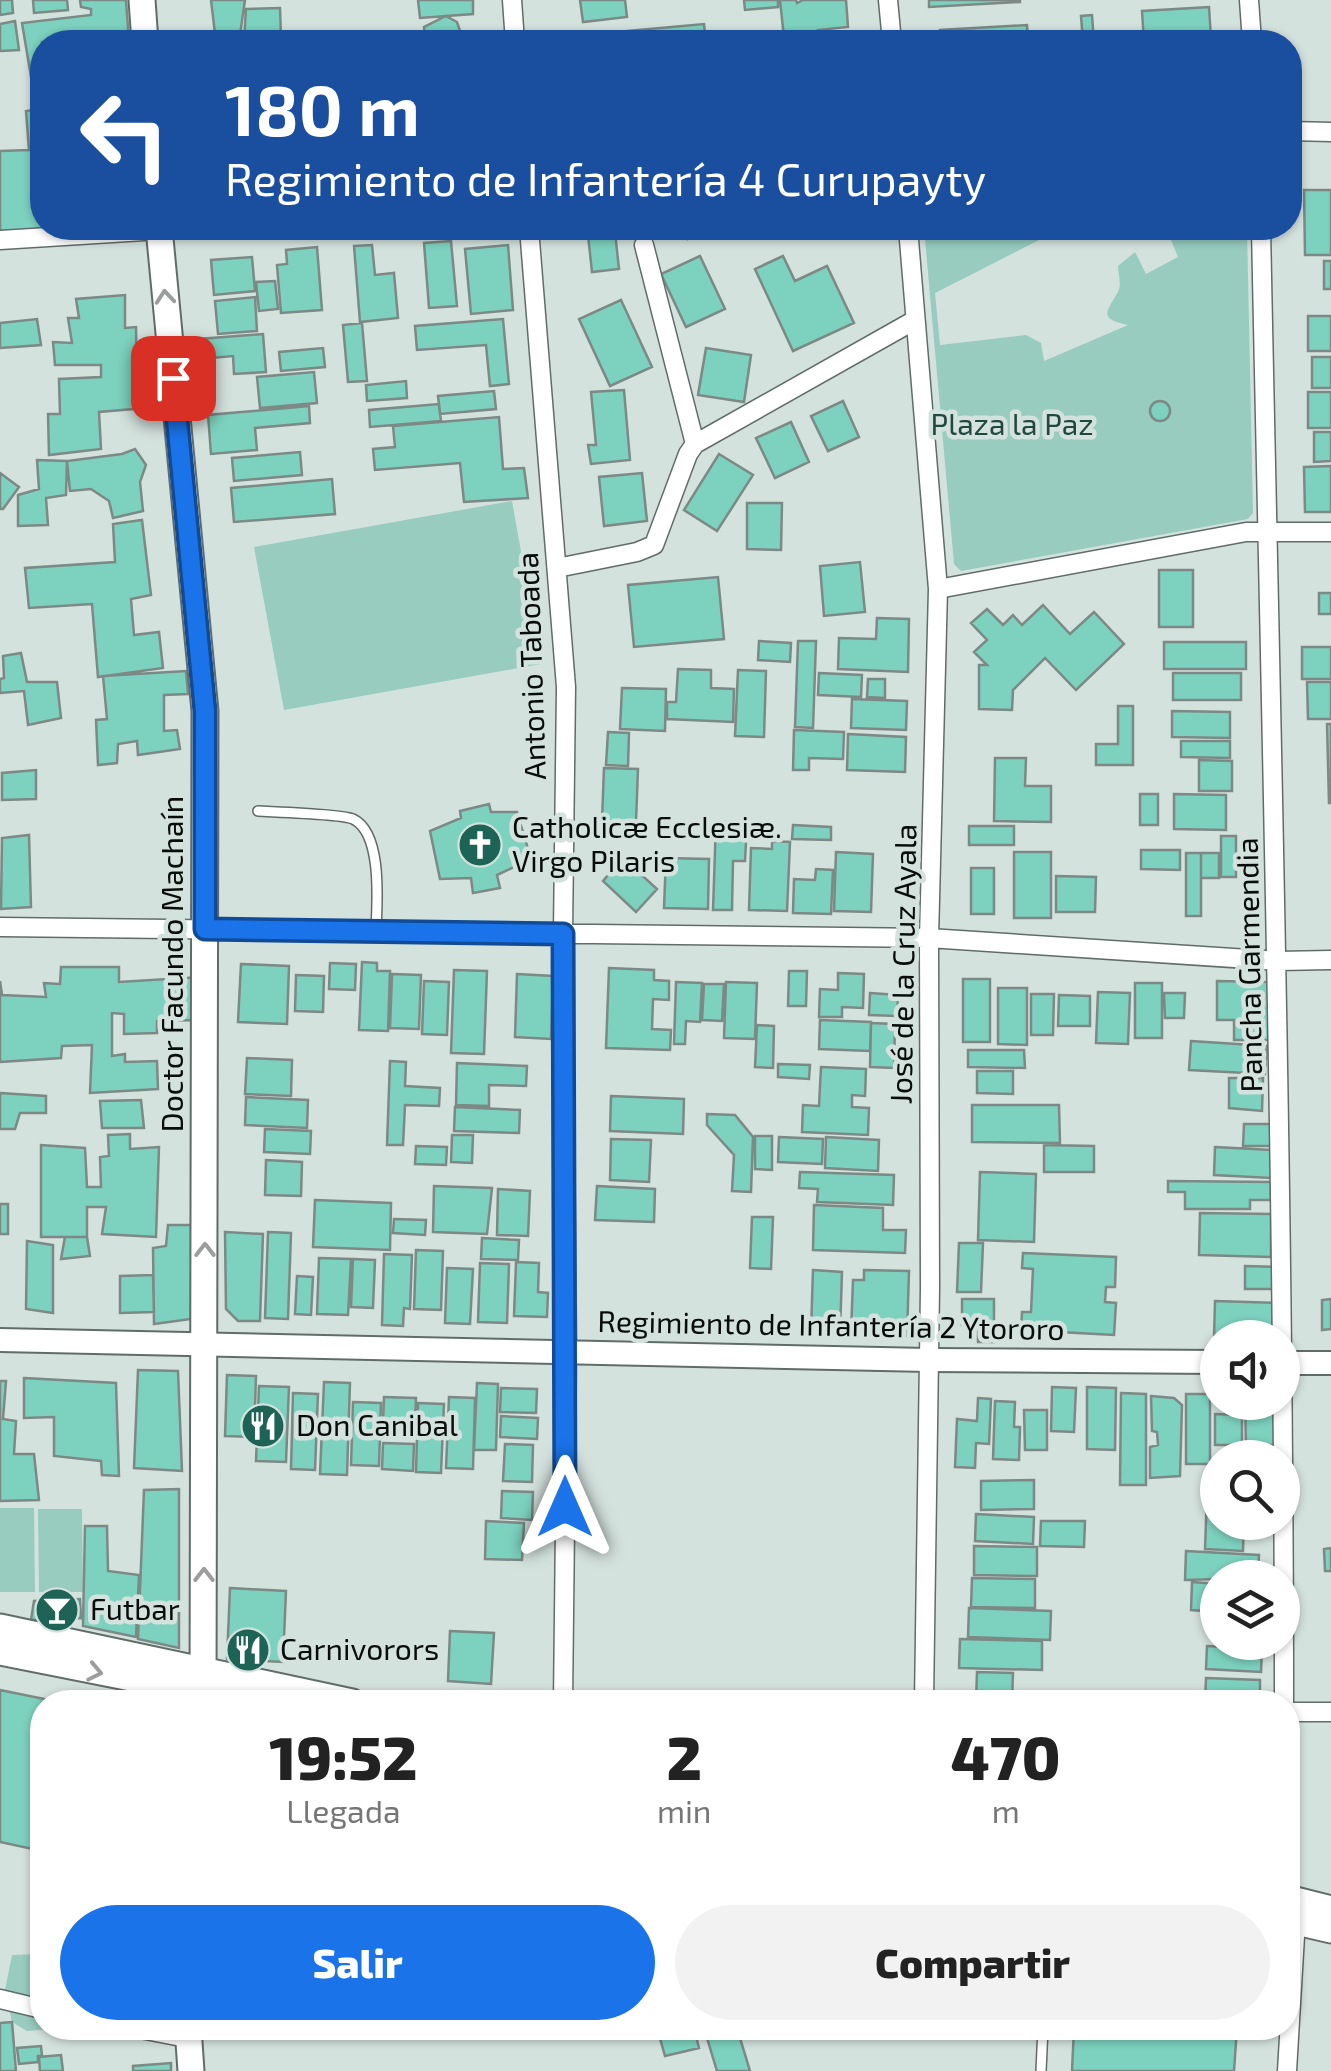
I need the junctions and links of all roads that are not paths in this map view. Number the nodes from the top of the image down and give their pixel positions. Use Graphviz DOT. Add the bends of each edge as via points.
graph roads {
  1 [pos="142,0"];
  2 [pos="512,0"];
  3 [pos="888,0"];
  4 [pos="1249,0"];
  5 [pos="144,30"];
  6 [pos="514,30"];
  7 [pos="891,30"];
  8 [pos="1251,30"];
  9 [pos="1302,131"];
  10 [pos="1331,132"];
  11 [pos="30,238"];
  12 [pos="0,240"];
  13 [pos="160,240"];
  14 [pos="531,240"];
  15 [pos="909,240"];
  16 [pos="1261,240"];
  17 [pos="644,245"];
  18 [pos="915,320"];
  19 [pos="695,444"];
  20 [pos="1267,532"];
  21 [pos="1331,532"];
  22 [pos="557,568"];
  23 [pos="938,589"];
  24 [pos="258,811"];
  25 [pos="0,926"];
  26 [pos="205,929"];
  27 [pos="376,932"];
  28 [pos="563,934"];
  29 [pos="930,938"];
  30 [pos="1331,960"];
  31 [pos="1278,961"];
  32 [pos="1282,1320"];
  33 [pos="0,1340"];
  34 [pos="204,1344"];
  35 [pos="566,1351"];
  36 [pos="928,1360"];
  37 [pos="1200,1362"];
  38 [pos="1300,1363"];
  39 [pos="1331,1364"];
  40 [pos="1283,1420"];
  41 [pos="0,1627"];
  42 [pos="0,1652"];
  43 [pos="203,1689"];
  44 [pos="146,1690"];
  45 [pos="563,1690"];
  46 [pos="924,1690"];
  47 [pos="1284,1690"];
  48 [pos="1300,1712"];
  49 [pos="1331,1712"];
  50 [pos="1331,1908"];
  51 [pos="1300,1909"];
  52 [pos="1300,1915"];
  53 [pos="1331,1930"];
  54 [pos="0,1999"];
  55 [pos="30,2005"];
  56 [pos="189,2040"];
  57 [pos="1042,2040"];
  58 [pos="1288,2040"];
  59 [pos="191,2071"];
  60 [pos="1041,2071"];
  61 [pos="1288,2071"];
  1 -- 5 [label="main road"];
  2 -- 6 [label="street"];
  3 -- 7 [label="street"];
  4 -- 8 [label="street"];
  9 -- 10 [label="street"];
  11 -- 12 [label="street"];
  26 -- 13 [label="main road, Doctor Facundo Machaín, one-way" via="205,711"];
  14 -- 22 [label="street, Antonio Taboada"];
  15 -- 18 [label="street, José de la Cruz Ayala"];
  16 -- 20 [label="street, Pancha Garmendia"];
  17 -- 19 [label="street"];
  18 -- 19 [label="street"];
  18 -- 23 [label="street, José de la Cruz Ayala"];
  19 -- 22 [label="street" via="654,545"];
  20 -- 21 [label="street"];
  20 -- 23 [label="street"];
  20 -- 31 [label="street, Pancha Garmendia"];
  22 -- 28 [label="street, Antonio Taboada" via="566,687"];
  23 -- 29 [label="street, José de la Cruz Ayala"];
  24 -- 27 [label="lane" via="353,818 365,830 375,850"];
  25 -- 26 [label="street"];
  26 -- 27 [label="street"];
  34 -- 26 [label="main road, Doctor Facundo Machaín, one-way"];
  27 -- 28 [label="street"];
  28 -- 29 [label="street"];
  28 -- 35 [label="street, Antonio Taboada"];
  29 -- 31 [label="street"];
  29 -- 36 [label="street, José de la Cruz Ayala"];
  30 -- 31 [label="street"];
  31 -- 32 [label="street, Pancha Garmendia"];
  33 -- 34 [label="street, Regimiento de Infantería 2 Ytororo"];
  34 -- 35 [label="street, Regimiento de Infantería 2 Ytororo"];
  43 -- 34 [label="main road, Doctor Facundo Machaín, one-way"];
  35 -- 36 [label="street, Regimiento de Infantería 2 Ytororo"];
  35 -- 45 [label="street, Antonio Taboada"];
  36 -- 37 [label="street, Regimiento de Infantería 2 Ytororo"];
  36 -- 46 [label="street, José de la Cruz Ayala"];
  38 -- 39 [label="street"];
  40 -- 47 [label="street, Pancha Garmendia"];
  41 -- 43 [label="main road"];
  42 -- 44 [label="main road, one-way"];
  48 -- 49 [label="street"];
  50 -- 51 [label="main road"];
  52 -- 53 [label="main road"];
  54 -- 55 [label="street"];
  56 -- 59 [label="main road"];
  57 -- 60 [label="lane"];
  58 -- 61 [label="street"];
}
